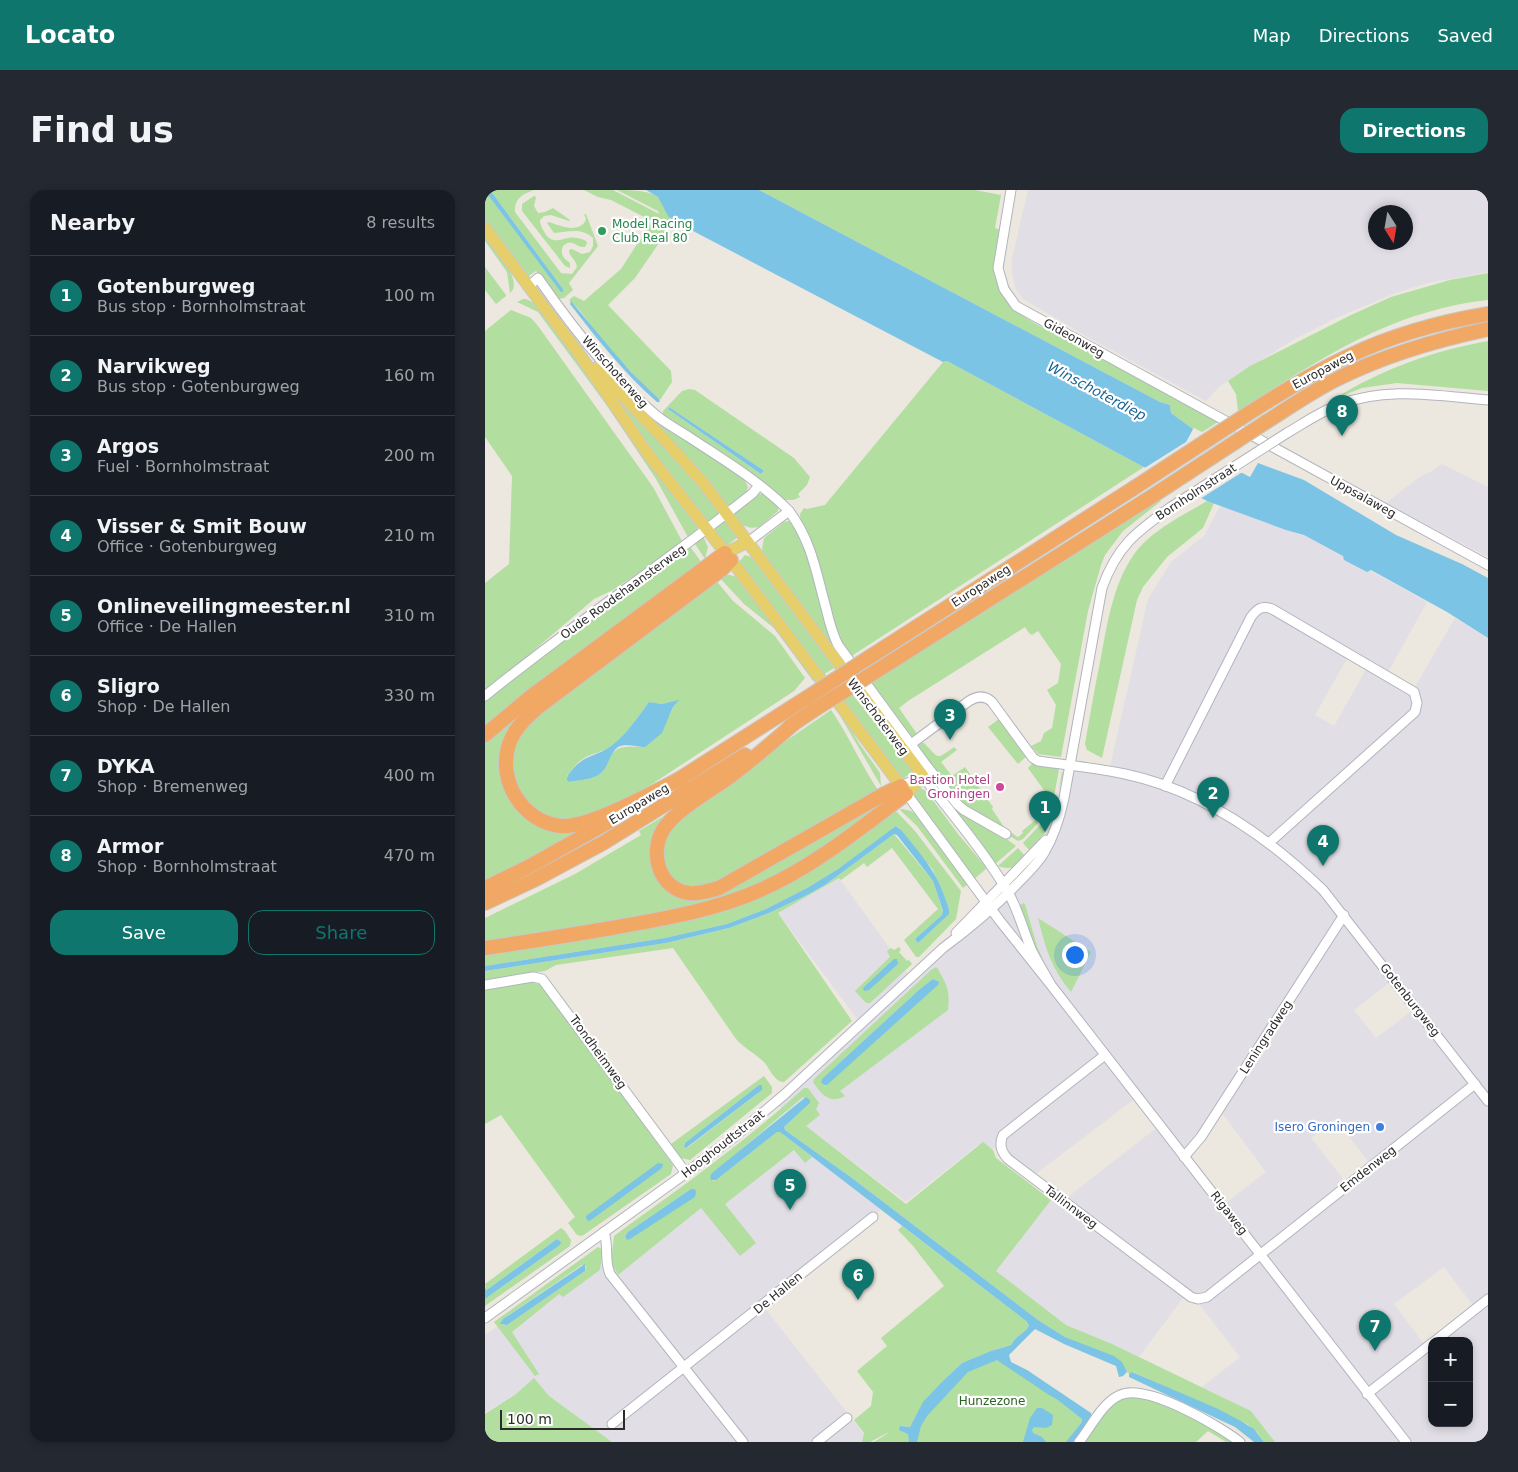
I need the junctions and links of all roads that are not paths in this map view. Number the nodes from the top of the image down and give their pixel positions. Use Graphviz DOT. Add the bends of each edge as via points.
graph roads {
  1 [pos="1011,190"];
  2 [pos="485,228"];
  3 [pos="528,287"];
  4 [pos="1488,314"];
  5 [pos="1488,329"];
  6 [pos="580,354"];
  7 [pos="1488,400"];
  8 [pos="1239,428"];
  9 [pos="759,485"];
  10 [pos="789,511"];
  11 [pos="727,514"];
  12 [pos="707,529"];
  13 [pos="748,542"];
  14 [pos="728,557"];
  15 [pos="1488,566"];
  16 [pos="485,696"];
  17 [pos="797,721"];
  18 [pos="485,735"];
  19 [pos="907,747"];
  20 [pos="1071,765"];
  21 [pos="923,776"];
  22 [pos="681,778"];
  23 [pos="1165,786"];
  24 [pos="904,790"];
  25 [pos="1006,834"];
  26 [pos="1052,835"];
  27 [pos="1269,843"];
  28 [pos="1003,885"];
  29 [pos="485,888"];
  30 [pos="1008,894"];
  31 [pos="485,903"];
  32 [pos="989,905"];
  33 [pos="1344,915"];
  34 [pos="485,948"];
  35 [pos="485,985"];
  36 [pos="1051,985"];
  37 [pos="1105,1055"];
  38 [pos="1475,1084"];
  39 [pos="1488,1100"];
  40 [pos="1184,1157"];
  41 [pos="686,1174"];
  42 [pos="873,1216"];
  43 [pos="603,1232"];
  44 [pos="1261,1254"];
  45 [pos="1488,1299"];
  46 [pos="485,1318"];
  47 [pos="1440,1337"];
  48 [pos="1428,1346"];
  49 [pos="683,1368"];
  50 [pos="1367,1394"];
  51 [pos="847,1418"];
  52 [pos="612,1424"];
  53 [pos="743,1442"];
  54 [pos="817,1442"];
  55 [pos="1079,1442"];
  56 [pos="1240,1442"];
  57 [pos="1406,1442"];
  1 -- 8 [label="street, Gideonweg" via="998,268 1001,282 1012,301 1022,310"];
  2 -- 3 [label="main road, Winschoterweg"];
  3 -- 6 [label="main road, Winschoterweg"];
  3 -- 9 [label="street, Winschoterweg" via="538,278 604,362 646,406"];
  4 -- 22 [label="highway, Europaweg, bridge" via="1427,326 1375,344 1325,369 1249,413"];
  5 -- 17 [label="highway, Europaweg, bridge" via="1433,341 1373,362 1337,379"];
  6 -- 11 [label="main road, Winschoterweg" via="688,465"];
  6 -- 12 [label="main road, Winschoterweg" via="648,454"];
  7 -- 20 [label="street, Bornholmstraat, bridge" via="1405,392 1377,394 1338,405 1314,416 1142,528 1120,551 1102,588"];
  8 -- 15 [label="street, Uppsalaweg"];
  9 -- 10 [label="street, Winschoterweg"];
  9 -- 11 [label="street, Oude Roodehaansterweg"];
  10 -- 13 [label="street"];
  10 -- 19 [label="street, Winschoterweg" via="803,530 810,547 835,638"];
  11 -- 12 [label="street, Oude Roodehaansterweg"];
  11 -- 13 [label="main road, Winschoterweg"];
  12 -- 14 [label="main road, Winschoterweg"];
  12 -- 16 [label="street, Oude Roodehaansterweg"];
  13 -- 14 [label="main road"];
  13 -- 19 [label="main road, Winschoterweg"];
  14 -- 18 [label="highway" via="529,698"];
  14 -- 22 [label="highway" via="721,570 537,708 518,727 509,743 505,760 511,792 522,805 543,821 562,826 587,822"];
  14 -- 24 [label="main road, Winschoterweg"];
  17 -- 24 [label="highway" via="676,816 664,829 656,856 663,877 672,886 683,892 695,893 719,888 884,794"];
  17 -- 31 [label="highway, Europaweg" via="603,843"];
  19 -- 20 [label="street" via="969,701 983,697 992,702 1033,758"];
  19 -- 21 [label="main road, Winschoterweg"];
  19 -- 25 [label="street, Winschoterweg" via="957,804"];
  20 -- 23 [label="street, Gotenburgweg" via="1126,774"];
  20 -- 26 [label="street, Bornholmstraat" via="1060,816"];
  21 -- 24 [label="main road"];
  21 -- 28 [label="street, Winschoterweg"];
  22 -- 29 [label="highway, Europaweg" via="528,867"];
  23 -- 27 [label="street, Gotenburgweg" via="1237,821"];
  23 -- 27 [label="street" via="1258,608 1272,608 1414,692 1415,712"];
  24 -- 32 [label="street, Winschoterweg"];
  24 -- 34 [label="highway" via="831,850 759,891 727,903 667,918"];
  26 -- 28 [label="street, Bornholmstraat"];
  26 -- 30 [label="street, Bornholmstraat" via="1040,858"];
  27 -- 33 [label="street, Gotenburgweg" via="1298,865"];
  28 -- 30 [label="street, Winschoterweg"];
  28 -- 32 [label="street, Hooghoudtstraat"];
  30 -- 32 [label="street, Bornholmstraat"];
  30 -- 36 [label="street, Rigaweg"];
  32 -- 36 [label="street, Rigaweg"];
  32 -- 41 [label="street, Hooghoudtstraat" via="785,1094"];
  33 -- 38 [label="street, Gotenburgweg"];
  33 -- 40 [label="street, Leningradweg" via="1201,1137"];
  35 -- 41 [label="street, Trondheimweg" via="533,977 542,979"];
  36 -- 37 [label="street, Rigaweg"];
  37 -- 40 [label="street, Rigaweg"];
  37 -- 44 [label="street, Tallinnweg" via="1003,1135 1000,1143 1003,1154 1191,1298 1207,1297"];
  38 -- 39 [label="street, Gotenburgweg"];
  38 -- 44 [label="street, Emdenweg"];
  40 -- 44 [label="street, Rigaweg"];
  41 -- 43 [label="street, Hooghoudtstraat"];
  42 -- 49 [label="street, De Hallen"];
  43 -- 46 [label="street, Hooghoudtstraat"];
  43 -- 49 [label="street" via="610,1274"];
  44 -- 50 [label="street, Rigaweg"];
  45 -- 47 [label="street"];
  48 -- 50 [label="street"];
  49 -- 52 [label="street, De Hallen"];
  49 -- 53 [label="street"];
  50 -- 57 [label="street, Rigaweg"];
  51 -- 54 [label="street"];
  55 -- 56 [label="street" via="1109,1403 1121,1395 1135,1392 1166,1401 1211,1423"];
}
